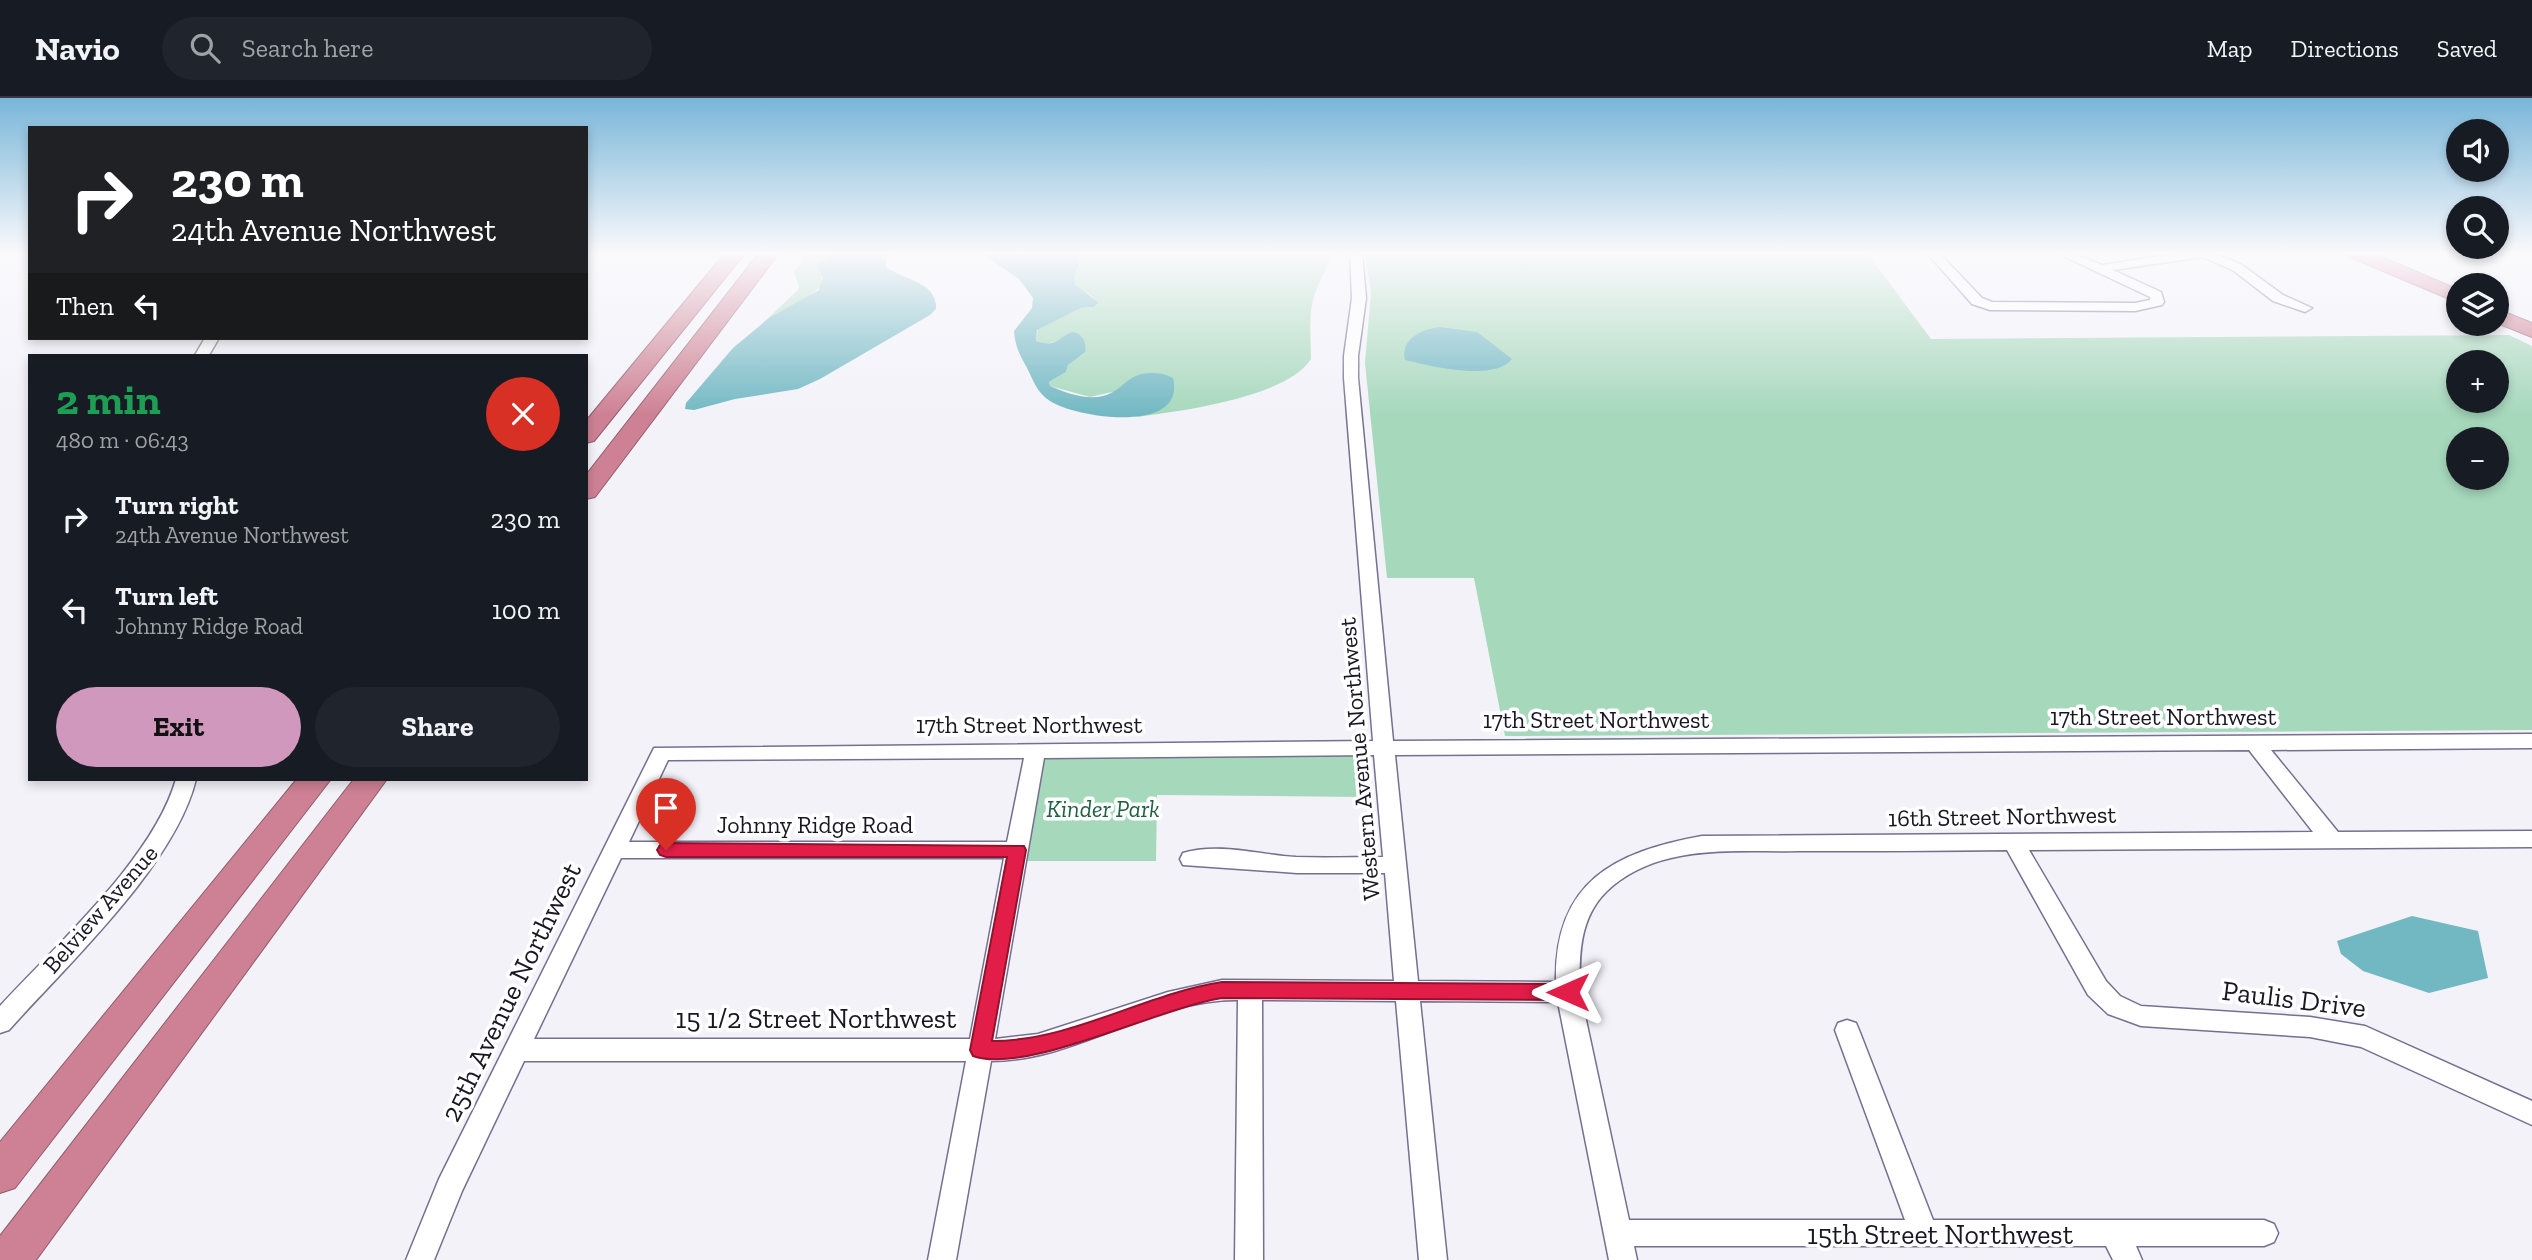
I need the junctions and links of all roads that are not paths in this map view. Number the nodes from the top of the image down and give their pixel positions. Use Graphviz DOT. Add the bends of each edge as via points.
graph roads {
  1 [pos="691,307"];
  2 [pos="727,307"];
  3 [pos="1358,307"];
  4 [pos="2513,307"];
  5 [pos="2532,316"];
  6 [pos="2509,320"];
  7 [pos="2532,331"];
  8 [pos="588,434"];
  9 [pos="588,489"];
  10 [pos="2532,741"];
  11 [pos="2254,742"];
  12 [pos="1384,747"];
  13 [pos="1035,751"];
  14 [pos="661,753"];
  15 [pos="313,781"];
  16 [pos="369,781"];
  17 [pos="186,783"];
  18 [pos="2330,838"];
  19 [pos="2532,839"];
  20 [pos="2013,842"];
  21 [pos="612,850"];
  22 [pos="1017,850"];
  23 [pos="1191,859"];
  24 [pos="1395,865"];
  25 [pos="1250,990"];
  26 [pos="1408,991"];
  27 [pos="1568,992"];
  28 [pos="0,1023"];
  29 [pos="1847,1030"];
  30 [pos="517,1050"];
  31 [pos="980,1050"];
  32 [pos="2532,1113"];
  33 [pos="0,1174"];
  34 [pos="2264,1233"];
  35 [pos="1924,1234"];
  36 [pos="2115,1234"];
  37 [pos="1619,1246"];
  38 [pos="9,1260"];
  39 [pos="420,1260"];
  40 [pos="942,1260"];
  41 [pos="1249,1260"];
  42 [pos="1433,1260"];
  43 [pos="2127,1260"];
  1 -- 8 [label="highway"];
  2 -- 9 [label="highway"];
  3 -- 12 [label="street, Western Avenue Northwest" via="1351,378"];
  4 -- 5 [label="highway"];
  6 -- 7 [label="highway"];
  10 -- 11 [label="street, 17th Street Northwest"];
  11 -- 12 [label="street, 17th Street Northwest"];
  11 -- 18 [label="street"];
  12 -- 13 [label="street, 17th Street Northwest"];
  12 -- 24 [label="street, Western Avenue Northwest"];
  13 -- 14 [label="street, 17th Street Northwest"];
  13 -- 22 [label="street"];
  14 -- 21 [label="street, 25th Avenue Northwest"];
  15 -- 33 [label="highway"];
  16 -- 38 [label="highway"];
  17 -- 28 [label="street, Belview Avenue" via="175,817 150,852"];
  18 -- 19 [label="street, 16th Street Northwest"];
  18 -- 20 [label="street, 16th Street Northwest"];
  20 -- 27 [label="street, 16th Street Northwest" via="1702,844 1642,857 1616,871 1579,909 1565,962"];
  20 -- 32 [label="street, Paulis Drive" via="2097,988 2118,1009 2141,1016 2310,1027 2365,1037"];
  21 -- 22 [label="street, Johnny Ridge Road"];
  21 -- 30 [label="street, 25th Avenue Northwest"];
  22 -- 31 [label="street"];
  23 -- 24 [label="street"];
  24 -- 26 [label="street, Western Avenue Northwest"];
  25 -- 26 [label="street, 15 1/2 Street Northwest"];
  25 -- 31 [label="street, 15 1/2 Street Northwest" via="1194,995 1043,1045"];
  25 -- 41 [label="street"];
  26 -- 27 [label="street, 15 1/2 Street Northwest"];
  26 -- 42 [label="street, Western Avenue Northwest"];
  27 -- 37 [label="street, 16th Street Northwest"];
  29 -- 35 [label="street"];
  30 -- 31 [label="street, 15 1/2 Street Northwest"];
  30 -- 39 [label="street, 25th Avenue Northwest" via="449,1188"];
  31 -- 40 [label="street"];
  34 -- 36 [label="street, 15th Street Northwest"];
  35 -- 36 [label="street, 15th Street Northwest"];
  35 -- 37 [label="street, 15th Street Northwest"];
  36 -- 43 [label="street"];
}
